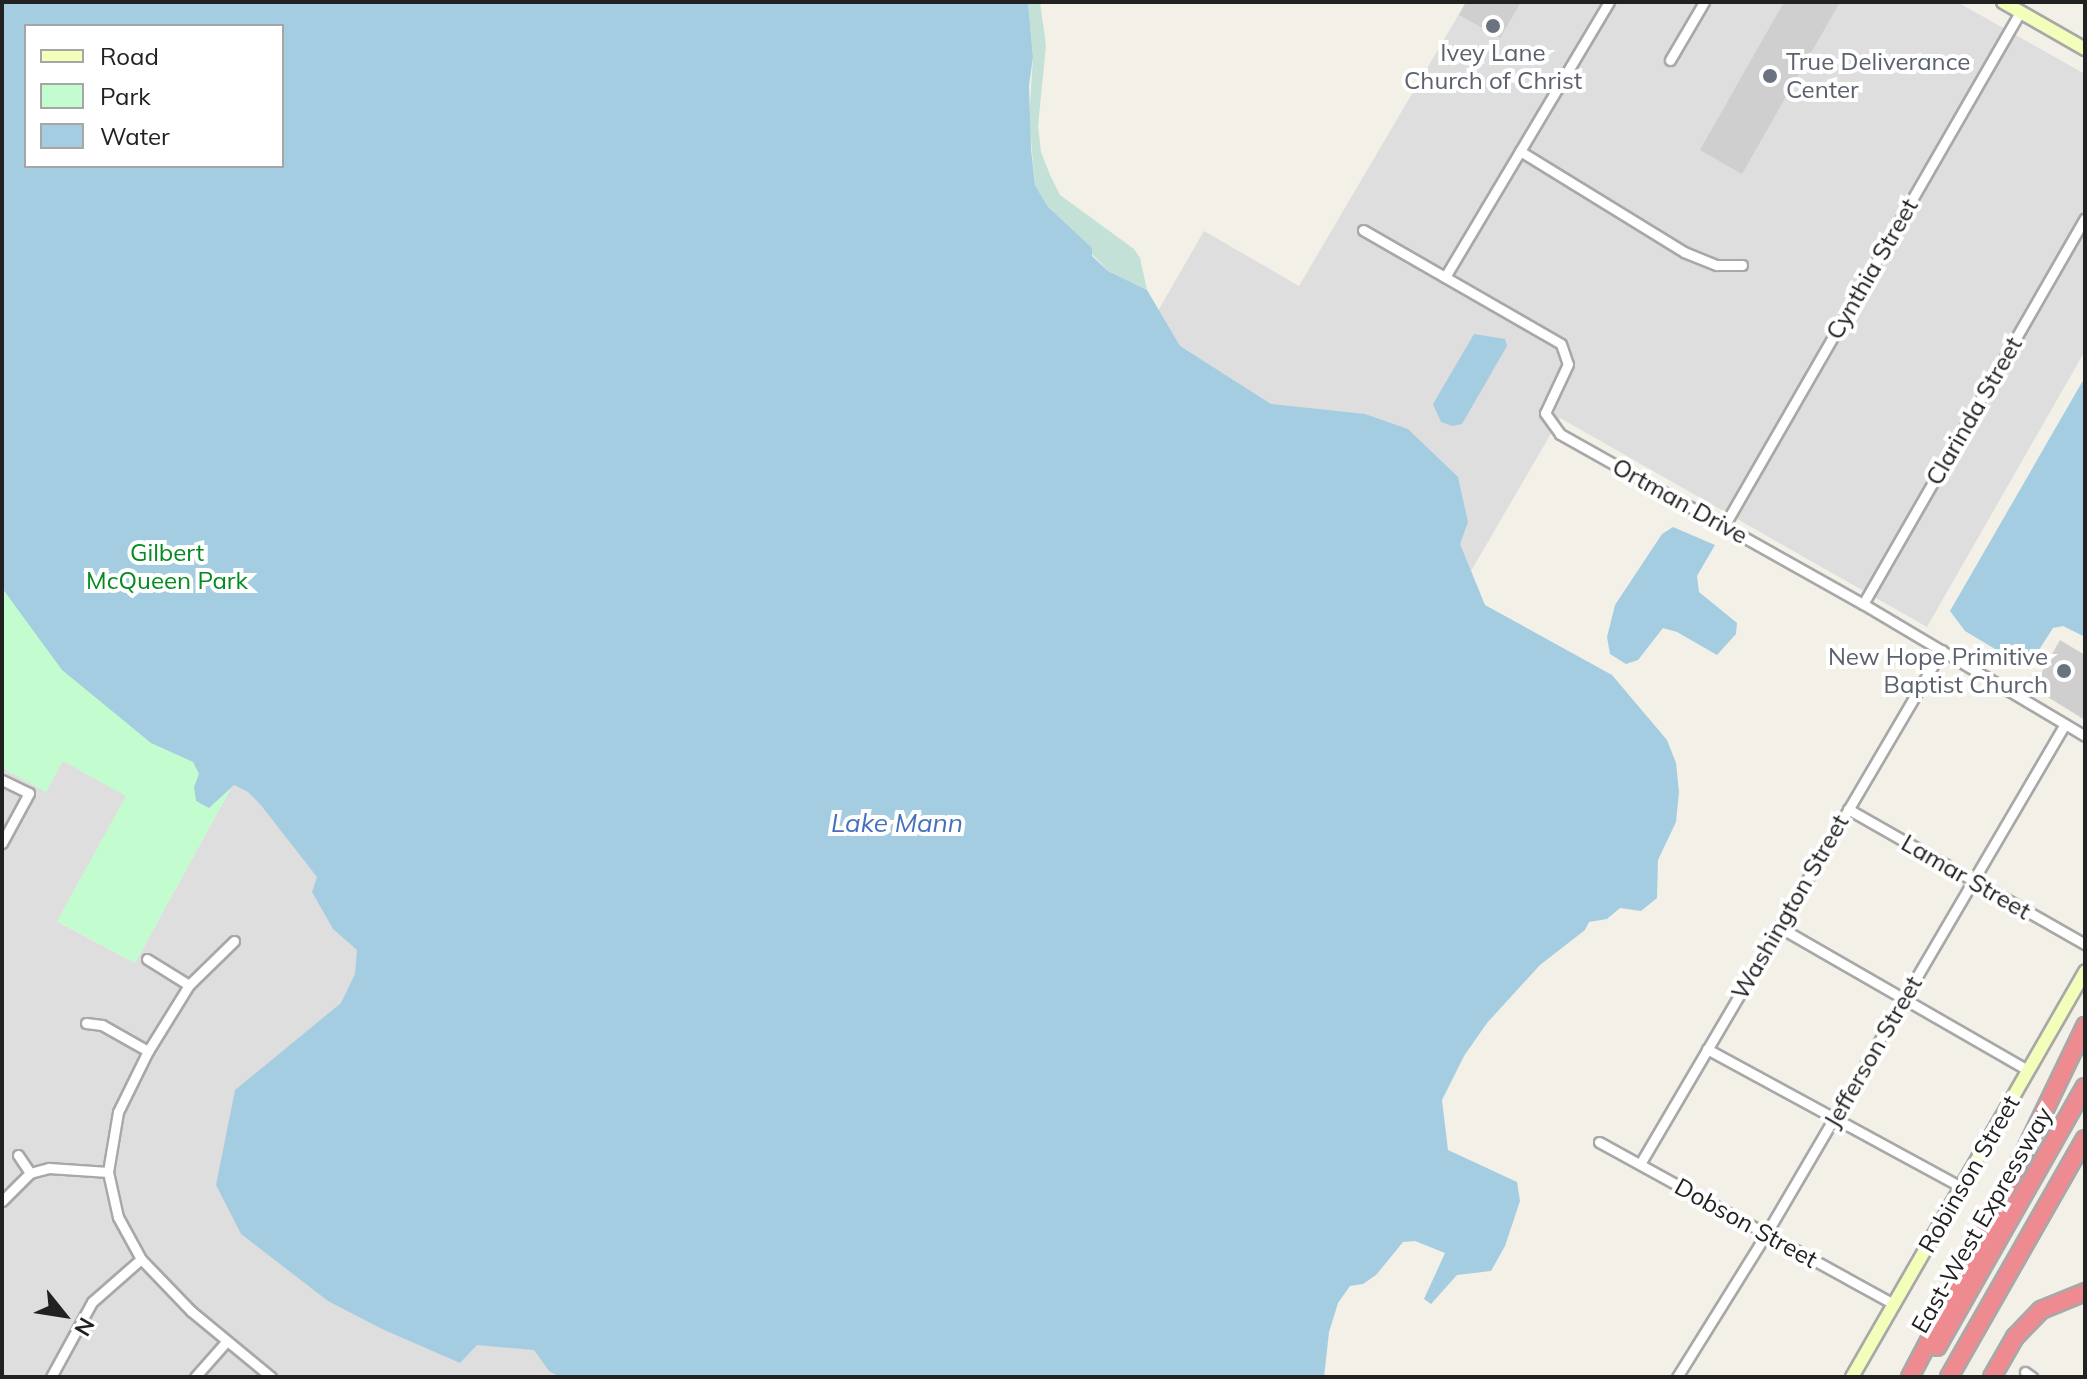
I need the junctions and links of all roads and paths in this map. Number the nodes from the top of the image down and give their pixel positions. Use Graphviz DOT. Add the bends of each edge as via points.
graph roads {
  1 [pos="1609,2"];
  2 [pos="1704,2"];
  3 [pos="2003,2"];
  4 [pos="2020,12"];
  5 [pos="2085,49"];
  6 [pos="1670,60"];
  7 [pos="1520,151"];
  8 [pos="2085,218"];
  9 [pos="1363,230"];
  10 [pos="1742,265"];
  11 [pos="1445,277"];
  12 [pos="1724,526"];
  13 [pos="1863,604"];
  14 [pos="1942,650"];
  15 [pos="2065,724"];
  16 [pos="2085,736"];
  17 [pos="2,780"];
  18 [pos="1848,809"];
  19 [pos="2,843"];
  20 [pos="1973,881"];
  21 [pos="1779,927"];
  22 [pos="234,941"];
  23 [pos="2085,944"];
  24 [pos="147,959"];
  25 [pos="2085,971"];
  26 [pos="189,985"];
  27 [pos="1904,999"];
  28 [pos="86,1023"];
  29 [pos="2085,1026"];
  30 [pos="1707,1049"];
  31 [pos="148,1051"];
  32 [pos="2028,1070"];
  33 [pos="2085,1087"];
  34 [pos="1834,1118"];
  35 [pos="2085,1139"];
  36 [pos="1599,1142"];
  37 [pos="18,1155"];
  38 [pos="1640,1164"];
  39 [pos="108,1172"];
  40 [pos="30,1173"];
  41 [pos="1961,1187"];
  42 [pos="2,1201"];
  43 [pos="1766,1234"];
  44 [pos="141,1259"];
  45 [pos="2085,1292"];
  46 [pos="1894,1304"];
  47 [pos="226,1342"];
  48 [pos="51,1377"];
  49 [pos="195,1377"];
  50 [pos="271,1377"];
  51 [pos="1677,1377"];
  52 [pos="1852,1377"];
  53 [pos="1910,1377"];
  54 [pos="1920,1377"];
  55 [pos="1949,1377"];
  56 [pos="1992,1377"];
  1 -- 7 [label="street"];
  2 -- 6 [label="street"];
  3 -- 4 [label="street"];
  4 -- 5 [label="street"];
  4 -- 12 [label="street, Cynthia Street"];
  7 -- 10 [label="street" via="1684,252 1717,265"];
  7 -- 11 [label="street"];
  8 -- 13 [label="street, Clarinda Street"];
  9 -- 11 [label="street, Ortman Drive"];
  11 -- 12 [label="street, Ortman Drive" via="1561,344 1567,353 1566,373 1545,413 1551,426"];
  12 -- 13 [label="street, Ortman Drive"];
  13 -- 14 [label="street, Ortman Drive"];
  14 -- 15 [label="street, Ortman Drive"];
  14 -- 18 [label="street, Washington Street"];
  15 -- 16 [label="street, Ortman Drive"];
  15 -- 20 [label="street, Jefferson Street"];
  17 -- 19 [label="street" via="29,793"];
  18 -- 20 [label="street, Lamar Street"];
  18 -- 21 [label="street, Washington Street"];
  20 -- 23 [label="street, Lamar Street"];
  20 -- 27 [label="street, Jefferson Street"];
  21 -- 27 [label="street"];
  21 -- 30 [label="street, Washington Street"];
  22 -- 26 [label="street"];
  24 -- 26 [label="street"];
  25 -- 32 [label="street, Robinson Street"];
  26 -- 31 [label="street"];
  27 -- 32 [label="street"];
  27 -- 34 [label="street, Jefferson Street"];
  28 -- 31 [label="street" via="102,1025"];
  29 -- 53 [label="highway"];
  30 -- 34 [label="street"];
  30 -- 38 [label="street, Washington Street"];
  31 -- 39 [label="street" via="118,1112"];
  32 -- 41 [label="street, Robinson Street"];
  33 -- 54 [label="highway, East-West Expressway"];
  34 -- 41 [label="street"];
  34 -- 43 [label="street, Jefferson Street"];
  35 -- 55 [label="highway, East-West Expressway"];
  36 -- 38 [label="street, Dobson Street"];
  37 -- 40 [label="street"];
  38 -- 43 [label="street, Dobson Street"];
  39 -- 40 [label="street" via="49,1168"];
  39 -- 44 [label="street" via="118,1217"];
  40 -- 42 [label="street"];
  41 -- 46 [label="street, Robinson Street"];
  43 -- 46 [label="street, Dobson Street"];
  43 -- 51 [label="street, Jefferson Street"];
  44 -- 47 [label="street"];
  44 -- 48 [label="street" via="92,1302"];
  45 -- 56 [label="highway" via="2041,1310 2015,1337"];
  46 -- 52 [label="street, Robinson Street"];
  47 -- 49 [label="street"];
  47 -- 50 [label="street"];
}
